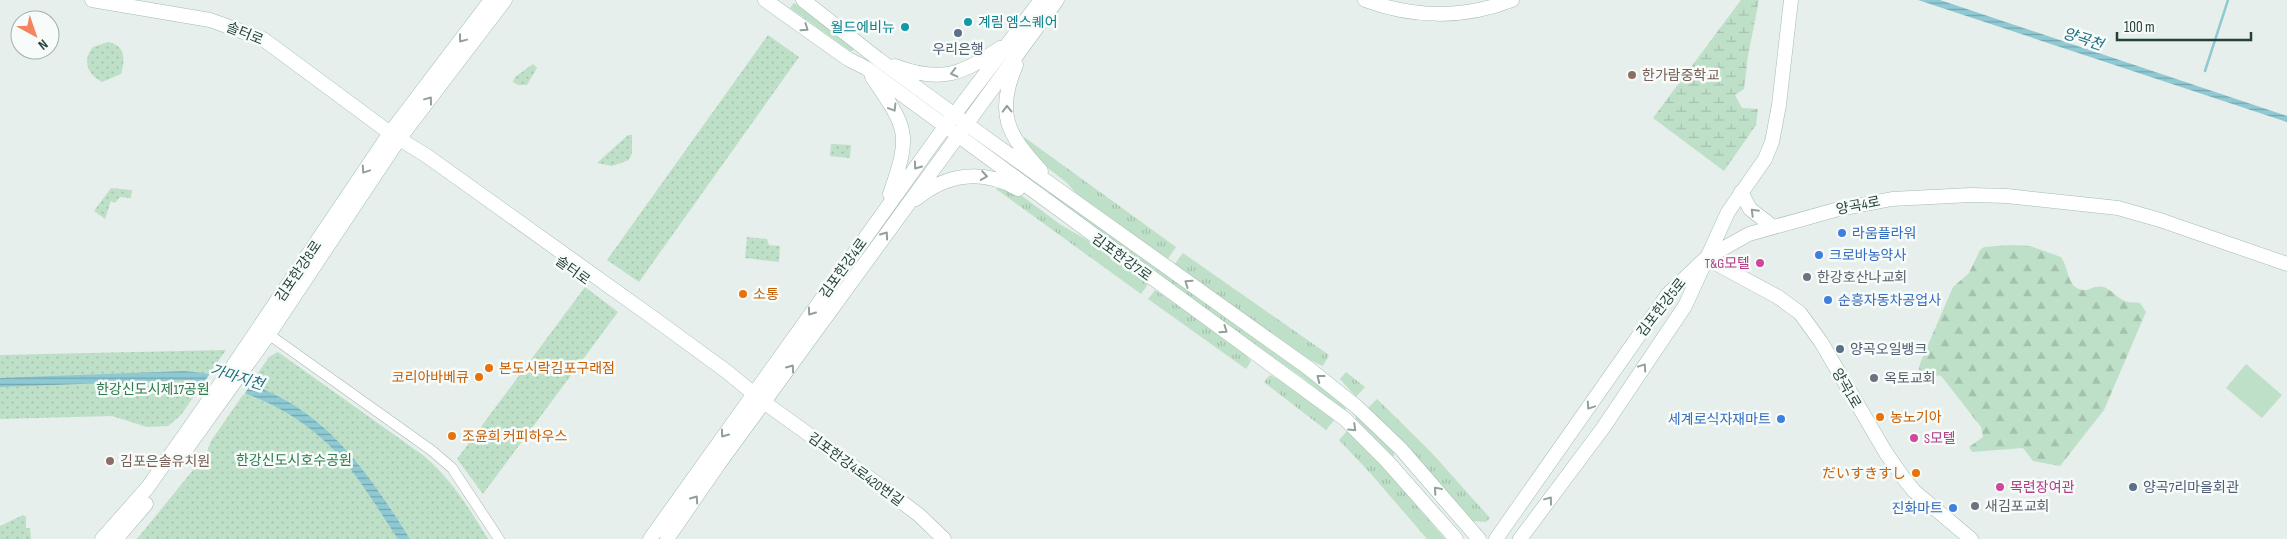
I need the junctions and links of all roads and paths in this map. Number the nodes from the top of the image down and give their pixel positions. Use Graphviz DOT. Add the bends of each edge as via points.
graph roads {
  1 [pos="92,0"];
  2 [pos="491,0"];
  3 [pos="505,0"];
  4 [pos="765,0"];
  5 [pos="804,0"];
  6 [pos="1041,0"];
  7 [pos="1057,0"];
  8 [pos="1365,0"];
  9 [pos="1512,0"];
  10 [pos="1791,0"];
  11 [pos="1018,43"];
  12 [pos="878,59"];
  13 [pos="866,68"];
  14 [pos="955,115"];
  15 [pos="966,124"];
  16 [pos="946,127"];
  17 [pos="395,136"];
  18 [pos="958,136"];
  19 [pos="1060,192"];
  20 [pos="1741,192"];
  21 [pos="885,209"];
  22 [pos="897,218"];
  23 [pos="1071,219"];
  24 [pos="1772,226"];
  25 [pos="1706,258"];
  26 [pos="2287,264"];
  27 [pos="264,331"];
  28 [pos="752,394"];
  29 [pos="765,404"];
  30 [pos="211,406"];
  31 [pos="1506,525"];
  32 [pos="1469,527"];
  33 [pos="102,539"];
  34 [pos="116,539"];
  35 [pos="499,539"];
  36 [pos="650,539"];
  37 [pos="667,539"];
  38 [pos="944,539"];
  39 [pos="1456,539"];
  40 [pos="1479,539"];
  41 [pos="1496,539"];
  42 [pos="1520,539"];
  43 [pos="1972,539"];
  1 -- 17 [label="street, 솔터로" via="210,20 263,39"];
  2 -- 17 [label="street, 김포한강8로, one-way"];
  17 -- 3 [label="street, 김포한강8로, one-way"];
  4 -- 13 [label="street, 김포한강7로, one-way" via="848,59"];
  5 -- 12 [label="street, 김포한강7로"];
  6 -- 11 [label="street, 김포한강4로"];
  7 -- 11 [label="street, 김포한강4로"];
  8 -- 9 [label="street" via="1404,13 1432,15 1481,10"];
  10 -- 20 [label="street" via="1772,142"];
  11 -- 12 [label="street, one-way" via="970,68 950,74 930,76"];
  11 -- 14 [label="street, 김포한강4로"];
  11 -- 15 [label="street, 김포한강4로"];
  19 -- 11 [label="street, one-way" via="1019,147 1007,122 1006,103"];
  12 -- 14 [label="street, 김포한강7로"];
  13 -- 16 [label="street, 김포한강7로"];
  13 -- 21 [label="street, one-way" via="903,127 903,155"];
  14 -- 15 [label="street, 김포한강7로"];
  14 -- 16 [label="street, 김포한강4로"];
  15 -- 18 [label="street, 김포한강4로"];
  15 -- 19 [label="street, 김포한강7로"];
  16 -- 18 [label="street, 김포한강7로"];
  16 -- 21 [label="street, 김포한강4로, one-way"];
  17 -- 27 [label="street, 김포한강8로"];
  17 -- 28 [label="street, 솔터로" via="654,318"];
  18 -- 22 [label="street, 김포한강4로"];
  18 -- 23 [label="street, 김포한강7로"];
  32 -- 19 [label="street, 김포한강7로, one-way" via="1401,449 1356,407 1307,368"];
  24 -- 20 [label="street, one-way" via="1750,209"];
  20 -- 25 [label="street" via="1724,218"];
  21 -- 28 [label="street, 김포한강4로, one-way"];
  22 -- 23 [label="street, one-way" via="940,183 959,176 978,175 1003,180"];
  29 -- 22 [label="street, 김포한강4로, one-way"];
  23 -- 39 [label="street, 김포한강7로, one-way" via="1345,419"];
  24 -- 25 [label="street, 양곡4로" via="1749,234"];
  24 -- 26 [label="street, 양곡4로" via="1892,199 1971,195 2039,198 2118,208"];
  25 -- 31 [label="street, 김포한강5로, one-way" via="1668,294"];
  42 -- 25 [label="street, 김포한강5로, one-way" via="1603,428 1685,306"];
  25 -- 43 [label="street, 양곡1로" via="1778,297 1800,313 1904,480"];
  27 -- 30 [label="street, 김포한강8로"];
  27 -- 35 [label="street" via="432,450 452,468"];
  28 -- 29 [label="street, 솔터로"];
  28 -- 36 [label="street, 김포한강4로, one-way"];
  37 -- 29 [label="street, 김포한강4로, one-way"];
  29 -- 38 [label="street, 김포한강4로420번길" via="882,487"];
  30 -- 33 [label="street, 김포한강8로" via="148,487"];
  30 -- 34 [label="street, 김포한강8로" via="156,492"];
  31 -- 32 [label="street" via="1485,533"];
  31 -- 41 [label="street, 김포한강5로"];
  32 -- 40 [label="street, 김포한강7로"];
}
